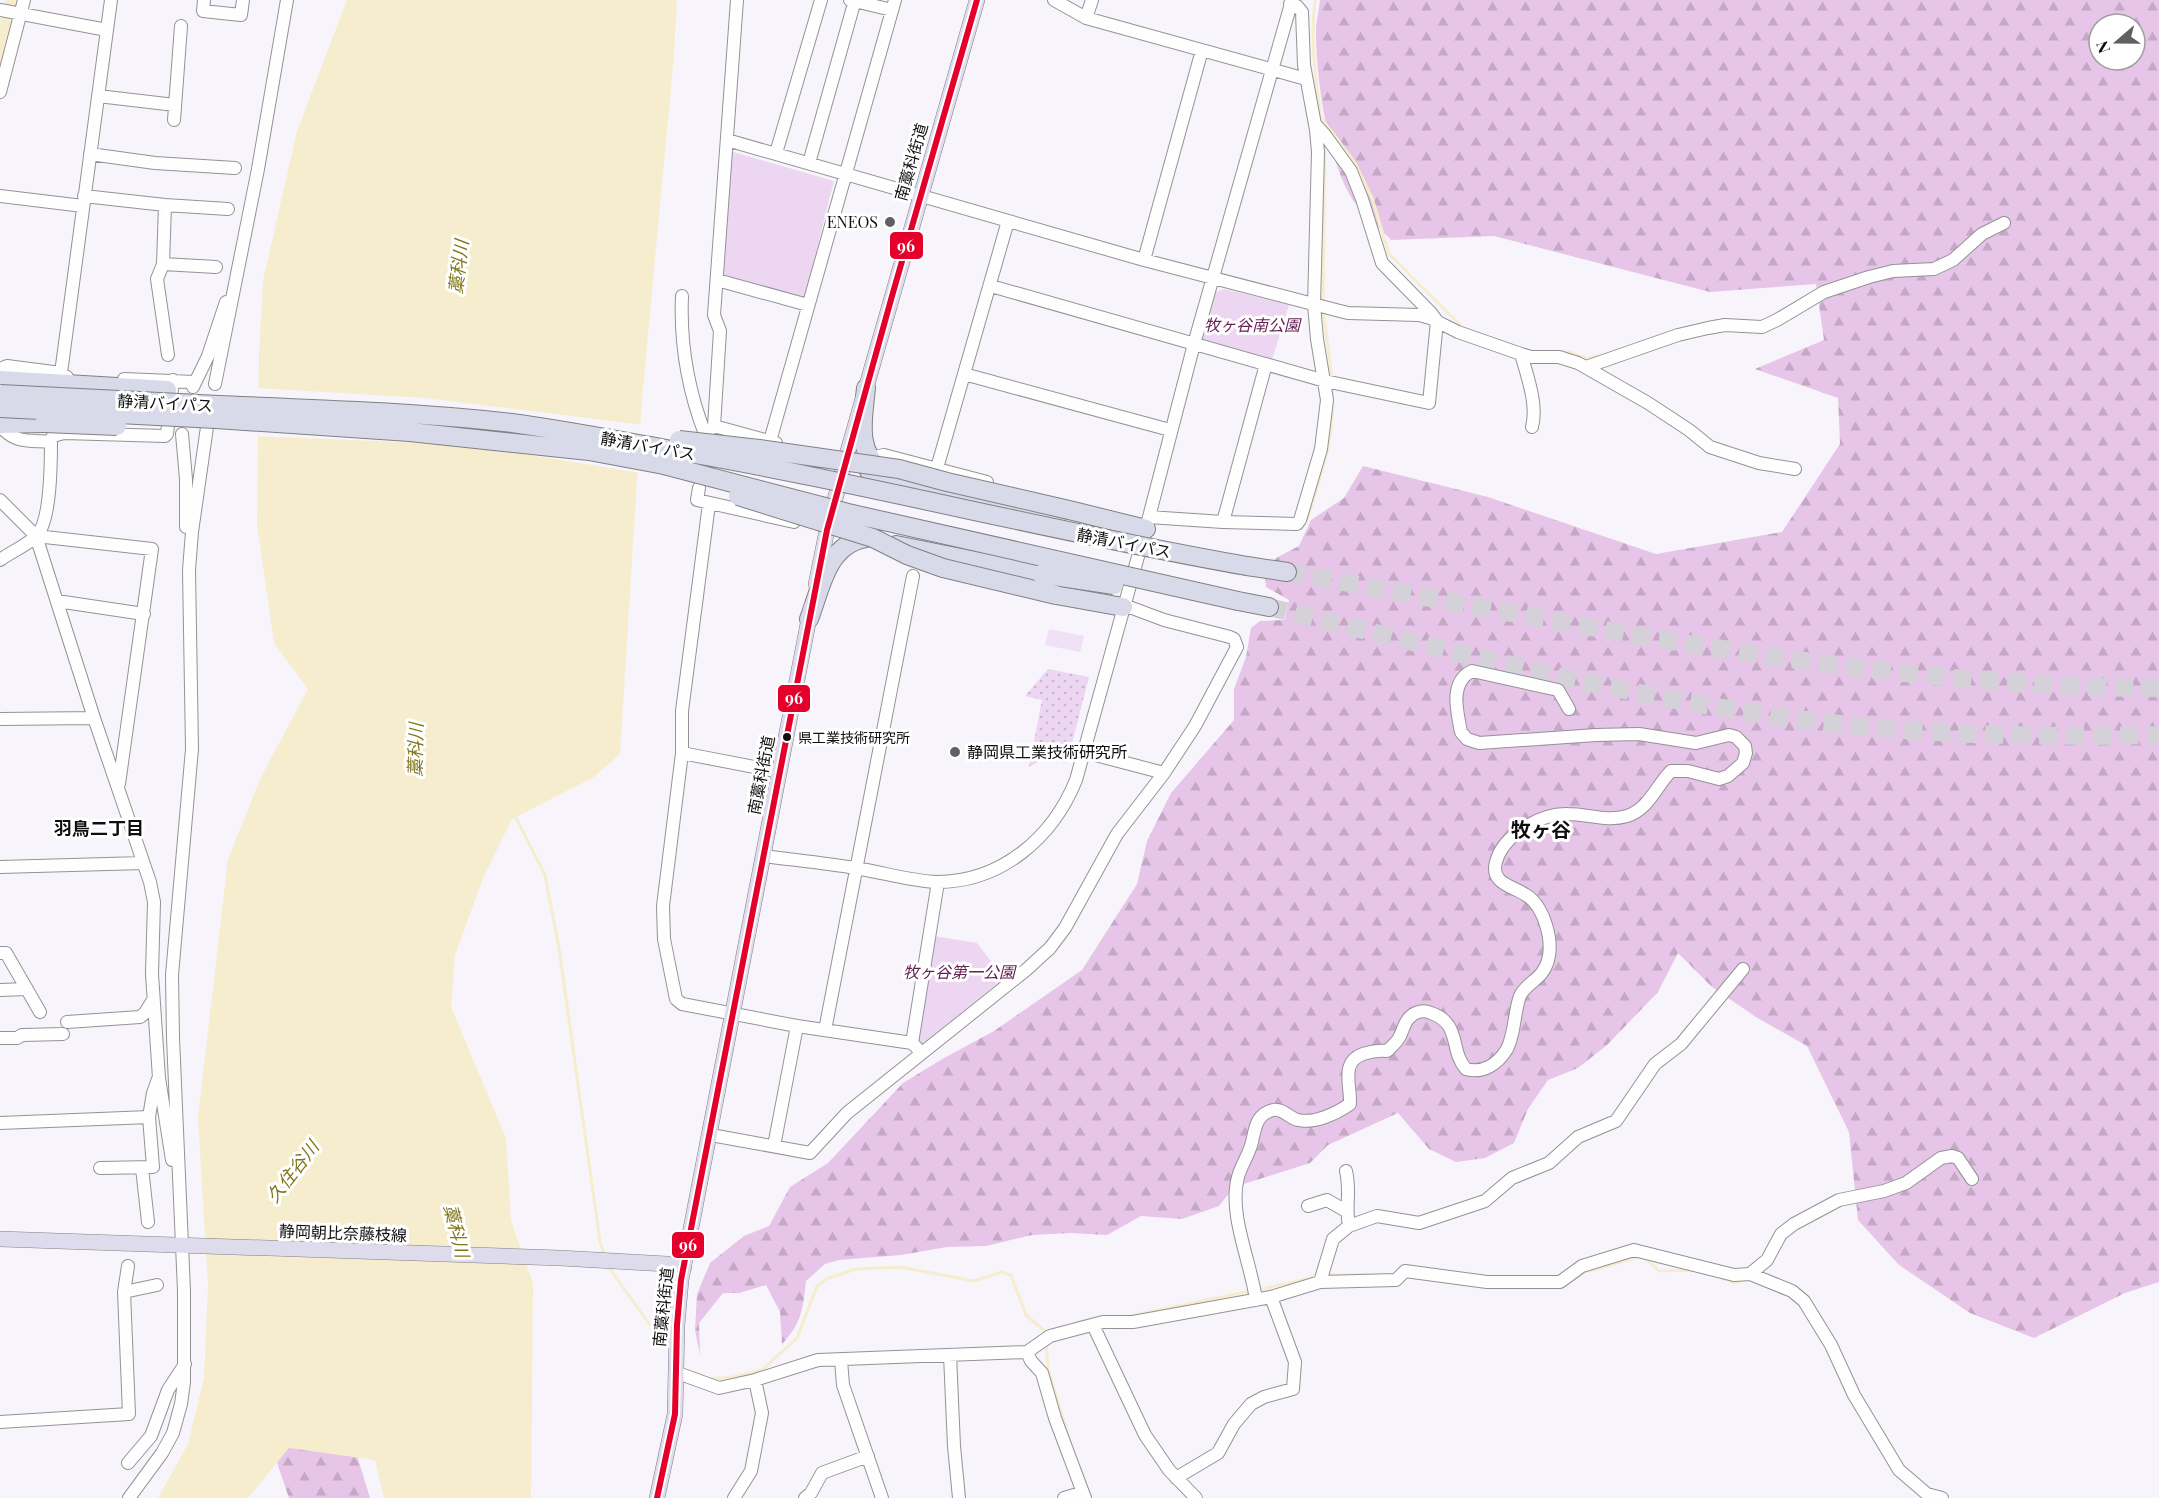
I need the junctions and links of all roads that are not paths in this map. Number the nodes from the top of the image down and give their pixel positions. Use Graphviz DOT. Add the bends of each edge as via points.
graph roads {
  1 [pos="24,0"];
  2 [pos="111,0"];
  3 [pos="204,0"];
  4 [pos="243,0"];
  5 [pos="287,0"];
  6 [pos="737,0"];
  7 [pos="821,0"];
  8 [pos="853,0"];
  9 [pos="977,0"];
  10 [pos="1054,0"];
  11 [pos="1092,0"];
  12 [pos="1291,2"];
  13 [pos="893,5"];
  14 [pos="0,10"];
  15 [pos="20,14"];
  16 [pos="1086,18"];
  17 [pos="181,26"];
  18 [pos="107,30"];
  19 [pos="1202,50"];
  20 [pos="1272,69"];
  21 [pos="1306,79"];
  22 [pos="0,92"];
  23 [pos="98,96"];
  24 [pos="175,105"];
  25 [pos="174,120"];
  26 [pos="1315,124"];
  27 [pos="727,140"];
  28 [pos="776,153"];
  29 [pos="90,154"];
  30 [pos="809,163"];
  31 [pos="235,168"];
  32 [pos="845,174"];
  33 [pos="921,195"];
  34 [pos="0,196"];
  35 [pos="84,201"];
  36 [pos="165,206"];
  37 [pos="228,209"];
  38 [pos="1008,221"];
  39 [pos="2004,223"];
  40 [pos="1144,260"];
  41 [pos="163,264"];
  42 [pos="216,267"];
  43 [pos="240,267"];
  44 [pos="1214,279"];
  45 [pos="717,280"];
  46 [pos="991,286"];
  47 [pos="682,296"];
  48 [pos="1314,304"];
  49 [pos="808,305"];
  50 [pos="1437,321"];
  51 [pos="1194,344"];
  52 [pos="1521,354"];
  53 [pos="168,355"];
  54 [pos="1266,364"];
  55 [pos="1586,366"];
  56 [pos="0,369"];
  57 [pos="61,373"];
  58 [pos="964,374"];
  59 [pos="0,380"];
  60 [pos="173,380"];
  61 [pos="1325,381"];
  62 [pos="215,384"];
  63 [pos="866,388"];
  64 [pos="0,394"];
  65 [pos="0,408"];
  66 [pos="351,410"];
  67 [pos="0,425"];
  68 [pos="207,426"];
  69 [pos="714,426"];
  70 [pos="1532,427"];
  71 [pos="345,428"];
  72 [pos="1170,430"];
  73 [pos="566,431"];
  74 [pos="182,434"];
  75 [pos="770,441"];
  76 [pos="51,442"];
  77 [pos="558,448"];
  78 [pos="869,458"];
  79 [pos="844,465"];
  80 [pos="937,468"];
  81 [pos="1795,470"];
  82 [pos="887,476"];
  83 [pos="699,488"];
  84 [pos="0,500"];
  85 [pos="709,504"];
  86 [pos="1063,514"];
  87 [pos="1098,516"];
  88 [pos="1223,522"];
  89 [pos="1147,523"];
  90 [pos="827,530"];
  91 [pos="36,536"];
  92 [pos="866,538"];
  93 [pos="0,560"];
  94 [pos="1247,566"];
  95 [pos="189,570"];
  96 [pos="1287,572"];
  97 [pos="913,576"];
  98 [pos="57,601"];
  99 [pos="1238,601"];
  100 [pos="1123,606"];
  101 [pos="1269,607"];
  102 [pos="144,614"];
  103 [pos="809,619"];
  104 [pos="1569,709"];
  105 [pos="94,718"];
  106 [pos="0,719"];
  107 [pos="1084,752"];
  108 [pos="682,753"];
  109 [pos="780,772"];
  110 [pos="1164,774"];
  111 [pos="118,785"];
  112 [pos="764,856"];
  113 [pos="143,862"];
  114 [pos="0,867"];
  115 [pos="855,868"];
  116 [pos="938,882"];
  117 [pos="0,953"];
  118 [pos="1743,969"];
  119 [pos="27,988"];
  120 [pos="0,990"];
  121 [pos="153,999"];
  122 [pos="40,1012"];
  123 [pos="734,1014"];
  124 [pos="797,1026"];
  125 [pos="825,1030"];
  126 [pos="0,1038"];
  127 [pos="912,1044"];
  128 [pos="922,1053"];
  129 [pos="159,1078"];
  130 [pos="149,1117"];
  131 [pos="0,1123"];
  132 [pos="711,1135"];
  133 [pos="774,1146"];
  134 [pos="100,1168"];
  135 [pos="142,1168"];
  136 [pos="1346,1171"];
  137 [pos="1972,1179"];
  138 [pos="179,1182"];
  139 [pos="1308,1206"];
  140 [pos="1346,1210"];
  141 [pos="148,1222"];
  142 [pos="1348,1226"];
  143 [pos="0,1239"];
  144 [pos="184,1245"];
  145 [pos="128,1266"];
  146 [pos="684,1267"];
  147 [pos="1750,1274"];
  148 [pos="1320,1282"];
  149 [pos="157,1285"];
  150 [pos="124,1292"];
  151 [pos="1256,1297"];
  152 [pos="1271,1297"];
  153 [pos="1093,1325"];
  154 [pos="1027,1352"];
  155 [pos="950,1355"];
  156 [pos="841,1360"];
  157 [pos="185,1363"];
  158 [pos="675,1372"];
  159 [pos="755,1380"];
  160 [pos="0,1422"];
  161 [pos="868,1456"];
  162 [pos="128,1463"];
  163 [pos="1176,1478"];
  164 [pos="1083,1495"];
  165 [pos="810,1496"];
  166 [pos="129,1498"];
  167 [pos="657,1498"];
  168 [pos="734,1498"];
  169 [pos="882,1498"];
  170 [pos="959,1498"];
  171 [pos="1064,1498"];
  172 [pos="1196,1498"];
  173 [pos="1942,1498"];
  1 -- 15 [label="street"];
  2 -- 18 [label="street"];
  3 -- 4 [label="street" via="203,11 241,15"];
  5 -- 43 [label="street"];
  6 -- 27 [label="street"];
  7 -- 28 [label="street"];
  8 -- 13 [label="street"];
  8 -- 30 [label="street"];
  9 -- 33 [label="main road, 南藁科街道"];
  10 -- 16 [label="street"];
  11 -- 16 [label="street"];
  12 -- 20 [label="street"];
  12 -- 21 [label="street" via="1302,12"];
  13 -- 32 [label="street"];
  14 -- 15 [label="street"];
  15 -- 18 [label="street"];
  15 -- 22 [label="street"];
  16 -- 19 [label="street"];
  17 -- 24 [label="street"];
  18 -- 23 [label="street"];
  19 -- 20 [label="street"];
  19 -- 40 [label="street"];
  20 -- 21 [label="street"];
  20 -- 44 [label="street"];
  21 -- 26 [label="street"];
  23 -- 24 [label="street"];
  23 -- 29 [label="street"];
  24 -- 25 [label="street"];
  26 -- 48 [label="street"];
  26 -- 50 [label="street" via="1351,171 1382,263"];
  27 -- 28 [label="street"];
  27 -- 45 [label="street"];
  28 -- 30 [label="street"];
  29 -- 31 [label="street" via="155,164"];
  29 -- 35 [label="street"];
  30 -- 32 [label="street"];
  32 -- 33 [label="street"];
  32 -- 49 [label="street"];
  33 -- 38 [label="street"];
  33 -- 63 [label="main road, 南藁科街道"];
  34 -- 35 [label="street"];
  35 -- 36 [label="street"];
  35 -- 57 [label="street"];
  36 -- 37 [label="street"];
  36 -- 41 [label="street"];
  38 -- 40 [label="street"];
  38 -- 46 [label="street"];
  39 -- 55 [label="street" via="1934,269 1893,271 1869,277 1824,292 1762,327 1725,325 1678,335"];
  40 -- 44 [label="street"];
  41 -- 42 [label="street"];
  41 -- 53 [label="street" via="157,279"];
  43 -- 60 [label="street" via="194,384"];
  43 -- 62 [label="street"];
  44 -- 48 [label="street"];
  44 -- 51 [label="street"];
  45 -- 49 [label="street"];
  45 -- 69 [label="street" via="714,315 720,331"];
  46 -- 51 [label="street"];
  46 -- 58 [label="street"];
  47 -- 69 [label="street" via="691,394 705,434"];
  48 -- 50 [label="street" via="1348,313 1401,313"];
  48 -- 61 [label="street"];
  49 -- 75 [label="street"];
  50 -- 52 [label="street"];
  50 -- 61 [label="street" via="1429,403"];
  51 -- 54 [label="street"];
  51 -- 72 [label="street"];
  52 -- 55 [label="street" via="1559,357"];
  52 -- 70 [label="street" via="1530,389"];
  54 -- 61 [label="street"];
  54 -- 88 [label="street"];
  55 -- 81 [label="street" via="1710,447"];
  56 -- 57 [label="street" via="7,366"];
  57 -- 60 [label="street" via="65,377"];
  58 -- 72 [label="street"];
  58 -- 80 [label="street"];
  59 -- 66 [label="highway" via="222,395"];
  60 -- 76 [label="street" via="165,436 64,433 53,436"];
  61 -- 88 [label="street" via="1322,448 1300,520 1294,525"];
  63 -- 78 [label="highway" via="862,438"];
  63 -- 79 [label="main road, 南藁科街道"];
  64 -- 66 [label="highway, 静清バイパス, bridge"];
  65 -- 71 [label="highway, 静清バイパス, bridge"];
  66 -- 73 [label="highway, 静清バイパス"];
  67 -- 71 [label="highway, bridge" via="44,423 196,430"];
  67 -- 76 [label="street" via="15,439"];
  68 -- 95 [label="street"];
  69 -- 75 [label="street"];
  71 -- 77 [label="highway, 静清バイパス"];
  72 -- 89 [label="street"];
  73 -- 86 [label="highway, bridge" via="748,447 870,464"];
  73 -- 94 [label="highway, 静清バイパス, bridge" via="754,464"];
  74 -- 95 [label="street"];
  75 -- 79 [label="street"];
  76 -- 91 [label="street" via="47,503 42,528"];
  77 -- 99 [label="highway, 静清バイパス, bridge" via="664,465 848,513"];
  77 -- 100 [label="highway, bridge" via="711,486 873,538 943,568 1056,595"];
  78 -- 80 [label="street" via="884,455"];
  78 -- 82 [label="highway"];
  79 -- 82 [label="highway"];
  79 -- 90 [label="main road, 南藁科街道"];
  80 -- 87 [label="street" via="1084,506"];
  82 -- 86 [label="highway" via="963,496"];
  83 -- 85 [label="street" via="697,501"];
  84 -- 91 [label="street"];
  85 -- 90 [label="street"];
  85 -- 108 [label="street" via="682,711"];
  86 -- 87 [label="highway"];
  86 -- 94 [label="highway, bridge" via="1136,540"];
  87 -- 89 [label="highway"];
  88 -- 89 [label="street"];
  89 -- 100 [label="street"];
  90 -- 92 [label="highway"];
  90 -- 103 [label="main road, 南藁科街道"];
  91 -- 93 [label="street"];
  91 -- 98 [label="street"];
  91 -- 102 [label="street" via="152,549"];
  92 -- 99 [label="highway, bridge" via="1041,574"];
  92 -- 103 [label="highway" via="850,542 834,556"];
  94 -- 96 [label="highway, 静清バイパス"];
  95 -- 138 [label="street" via="192,749 172,975"];
  97 -- 115 [label="street"];
  98 -- 102 [label="street"];
  98 -- 105 [label="street"];
  99 -- 101 [label="highway, 静清バイパス"];
  100 -- 107 [label="street"];
  100 -- 110 [label="street" via="1236,642 1218,686"];
  102 -- 111 [label="street"];
  103 -- 109 [label="main road, 南藁科街道"];
  104 -- 151 [label="street" via="1558,690 1472,671 1460,681 1456,695 1461,732 1472,742 1640,734 1696,743 1729,735 1745,746 1743,764 1719,779 1671,771 1648,802 1627,816 1553,815 1516,834 1502,850 1495,868 1498,880 1535,903 1546,925 1549,962 1521,994 1507,1049 1490,1068 1466,1069 1458,1056 1452,1029 1436,1015 1419,1011 1410,1017 1397,1042 1387,1051 1376,1050 1352,1060 1348,1074 1350,1104 1336,1113 1307,1120 1278,1110 1259,1118 1238,1177 1236,1205"];
  105 -- 106 [label="street"];
  105 -- 111 [label="street"];
  107 -- 110 [label="street"];
  107 -- 116 [label="street" via="1064,806 1028,849 999,868"];
  108 -- 109 [label="street"];
  108 -- 123 [label="street" via="663,906 668,965 677,1002"];
  109 -- 112 [label="main road, 南藁科街道"];
  110 -- 128 [label="street" via="1118,834 1050,948"];
  111 -- 113 [label="street"];
  112 -- 115 [label="street"];
  112 -- 123 [label="main road, 南藁科街道"];
  113 -- 114 [label="street"];
  113 -- 121 [label="street" via="154,902"];
  115 -- 116 [label="street"];
  115 -- 125 [label="street"];
  116 -- 127 [label="street"];
  117 -- 119 [label="street" via="6,953"];
  118 -- 142 [label="street" via="1681,1044 1655,1064 1616,1121 1578,1137 1549,1163 1512,1178 1485,1201 1419,1223 1377,1216"];
  119 -- 120 [label="street"];
  119 -- 122 [label="street"];
  121 -- 126 [label="street" via="140,1017"];
  121 -- 129 [label="street"];
  123 -- 124 [label="street"];
  123 -- 132 [label="main road, 南藁科街道"];
  124 -- 125 [label="street"];
  124 -- 133 [label="street"];
  125 -- 127 [label="street"];
  127 -- 128 [label="street"];
  128 -- 133 [label="street" via="847,1113 810,1154"];
  129 -- 130 [label="street"];
  129 -- 138 [label="street" via="169,1149"];
  130 -- 131 [label="street"];
  130 -- 135 [label="street" via="153,1167"];
  132 -- 133 [label="street"];
  132 -- 146 [label="main road, 南藁科街道"];
  134 -- 135 [label="street"];
  135 -- 141 [label="street"];
  136 -- 140 [label="street" via="1350,1187"];
  137 -- 147 [label="street" via="1958,1158 1952,1156 1941,1158 1906,1183 1839,1200 1781,1234 1767,1260"];
  138 -- 144 [label="street"];
  139 -- 140 [label="street" via="1327,1200"];
  140 -- 142 [label="street"];
  142 -- 148 [label="street" via="1333,1239"];
  143 -- 144 [label="main road, 静岡朝比奈藤枝線"];
  144 -- 146 [label="main road, 静岡朝比奈藤枝線" via="560,1258"];
  144 -- 157 [label="street"];
  145 -- 150 [label="street"];
  146 -- 158 [label="main road, 南藁科街道"];
  147 -- 148 [label="street" via="1734,1275 1634,1250 1582,1266 1560,1282 1487,1282 1405,1271 1396,1280"];
  147 -- 173 [label="street" via="1804,1301 1899,1470 1928,1494"];
  148 -- 152 [label="street"];
  149 -- 150 [label="street"];
  150 -- 160 [label="street" via="129,1414"];
  151 -- 152 [label="street"];
  151 -- 153 [label="street" via="1133,1322"];
  152 -- 163 [label="street" via="1295,1362 1293,1389 1251,1404 1218,1453"];
  153 -- 154 [label="street" via="1050,1336"];
  153 -- 163 [label="street" via="1145,1436"];
  154 -- 155 [label="street"];
  154 -- 164 [label="street" via="1042,1373"];
  155 -- 156 [label="street"];
  155 -- 170 [label="street"];
  156 -- 159 [label="street" via="818,1360"];
  156 -- 161 [label="street" via="843,1385"];
  157 -- 162 [label="street" via="168,1389 152,1436"];
  157 -- 166 [label="street" via="182,1404 173,1433"];
  158 -- 159 [label="street" via="719,1388"];
  158 -- 167 [label="main road, 南藁科街道" via="675,1414"];
  159 -- 168 [label="street" via="762,1413 751,1471"];
  161 -- 165 [label="street" via="822,1473"];
  161 -- 169 [label="street"];
  163 -- 172 [label="street"];
  164 -- 171 [label="street"];
}
